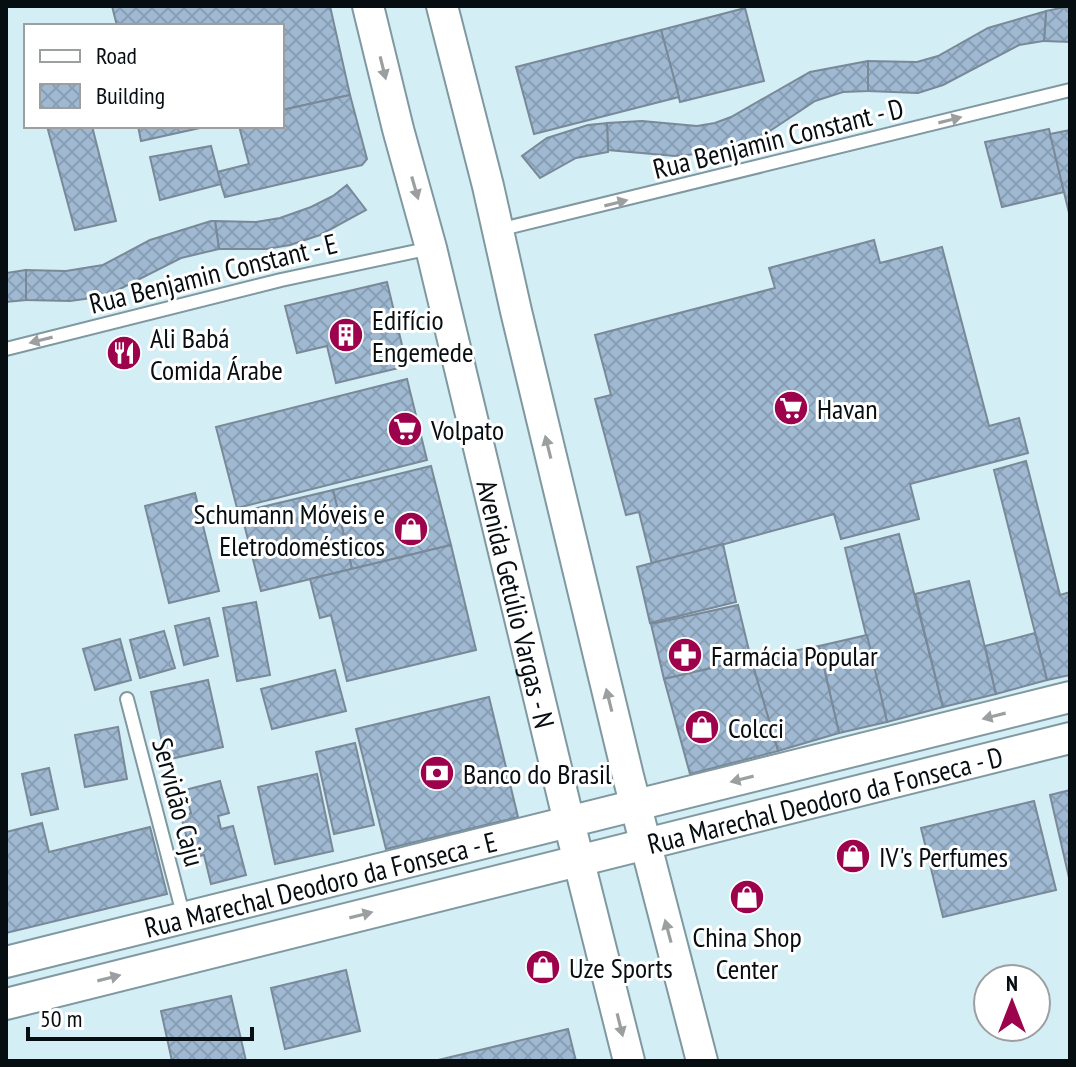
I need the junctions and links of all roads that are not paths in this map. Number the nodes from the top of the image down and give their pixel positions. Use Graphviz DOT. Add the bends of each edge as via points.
graph roads {
  1 [pos="368,6"];
  2 [pos="442,6"];
  3 [pos="1070,90"];
  4 [pos="498,230"];
  5 [pos="431,248"];
  6 [pos="6,349"];
  7 [pos="1070,697"];
  8 [pos="127,699"];
  9 [pos="1070,738"];
  10 [pos="635,806"];
  11 [pos="569,822"];
  12 [pos="645,844"];
  13 [pos="578,860"];
  14 [pos="184,918"];
  15 [pos="6,962"];
  16 [pos="6,1004"];
  17 [pos="629,1061"];
  18 [pos="702,1061"];
  1 -- 5 [label="street, Avenida Getúlio Vargas - N, one-way"];
  2 -- 4 [label="street"];
  4 -- 3 [label="lane, Rua Benjamin Constant - D, one-way"];
  10 -- 4 [label="street, one-way"];
  5 -- 6 [label="lane, Rua Benjamin Constant - E, one-way"];
  5 -- 11 [label="street, Avenida Getúlio Vargas - N"];
  7 -- 10 [label="street, Rua Marechal Deodoro da Fonseca - D, one-way"];
  8 -- 14 [label="lane, Servidão Caju"];
  9 -- 12 [label="street, Rua Marechal Deodoro da Fonseca - D"];
  10 -- 11 [label="street, Rua Marechal Deodoro da Fonseca - E"];
  10 -- 12 [label="street"];
  11 -- 13 [label="street, Avenida Getúlio Vargas - N"];
  11 -- 14 [label="street, Rua Marechal Deodoro da Fonseca - E"];
  12 -- 13 [label="street, Rua Marechal Deodoro da Fonseca - D"];
  18 -- 12 [label="street, one-way"];
  16 -- 13 [label="street, Rua Marechal Deodoro da Fonseca - E, one-way"];
  13 -- 17 [label="street, Avenida Getúlio Vargas - N, one-way"];
  14 -- 15 [label="street, Rua Marechal Deodoro da Fonseca - E"];
}
